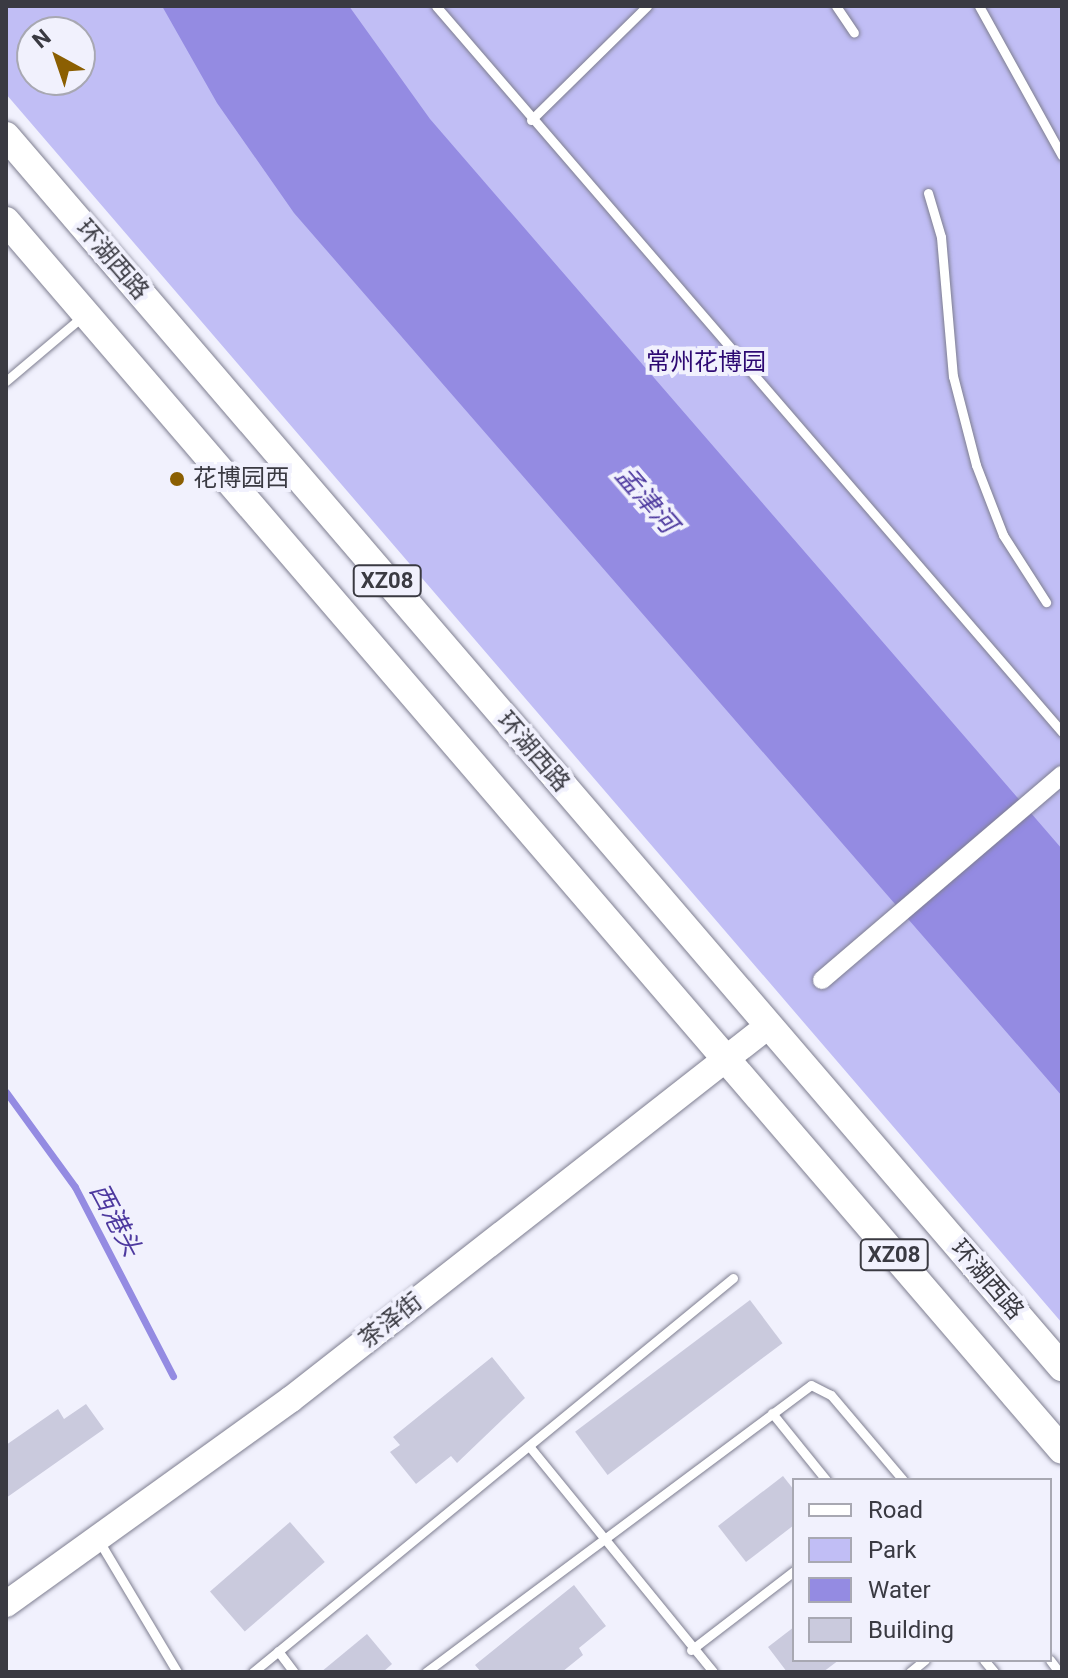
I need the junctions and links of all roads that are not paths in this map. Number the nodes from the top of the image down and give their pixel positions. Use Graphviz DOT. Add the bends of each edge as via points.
graph roads {
  1 [pos="436,6"];
  2 [pos="647,6"];
  3 [pos="836,6"];
  4 [pos="979,6"];
  5 [pos="854,33"];
  6 [pos="531,120"];
  7 [pos="6,136"];
  8 [pos="1062,156"];
  9 [pos="928,193"];
  10 [pos="6,221"];
  11 [pos="85,315"];
  12 [pos="6,381"];
  13 [pos="1046,602"];
  14 [pos="1062,732"];
  15 [pos="1062,775"];
  16 [pos="822,980"];
  17 [pos="768,1026"];
  18 [pos="727,1060"];
  19 [pos="733,1278"];
  20 [pos="1062,1367"];
  21 [pos="772,1413"];
  22 [pos="529,1446"];
  23 [pos="1062,1450"];
  24 [pos="824,1478"];
  25 [pos="901,1478"];
  26 [pos="601,1536"];
  27 [pos="97,1538"];
  28 [pos="792,1573"];
  29 [pos="6,1604"];
  30 [pos="691,1650"];
  31 [pos="278,1651"];
  32 [pos="177,1672"];
  33 [pos="253,1672"];
  34 [pos="294,1672"];
  35 [pos="426,1672"];
  36 [pos="713,1672"];
  1 -- 6 [label="lane"];
  2 -- 6 [label="lane"];
  3 -- 5 [label="lane"];
  4 -- 8 [label="lane"];
  6 -- 14 [label="lane"];
  7 -- 17 [label="main road, 环湖西路 / XZ08"];
  9 -- 13 [label="lane" via="941,237 953,376 976,465 1003,535"];
  10 -- 11 [label="main road, XZ08"];
  11 -- 12 [label="lane"];
  11 -- 18 [label="main road, XZ08"];
  15 -- 16 [label="street"];
  17 -- 18 [label="street, 茶泽街"];
  17 -- 20 [label="main road, 环湖西路 / XZ08"];
  18 -- 23 [label="main road, XZ08"];
  18 -- 27 [label="street, 茶泽街" via="290,1400"];
  19 -- 22 [label="lane"];
  21 -- 24 [label="lane"];
  21 -- 25 [label="lane" via="811,1385 831,1395"];
  21 -- 26 [label="lane"];
  22 -- 26 [label="lane"];
  22 -- 31 [label="lane"];
  26 -- 30 [label="lane"];
  26 -- 35 [label="lane"];
  27 -- 29 [label="street, 茶泽街"];
  27 -- 32 [label="lane"];
  28 -- 30 [label="lane"];
  30 -- 36 [label="lane"];
  31 -- 33 [label="lane"];
  31 -- 34 [label="lane"];
}
